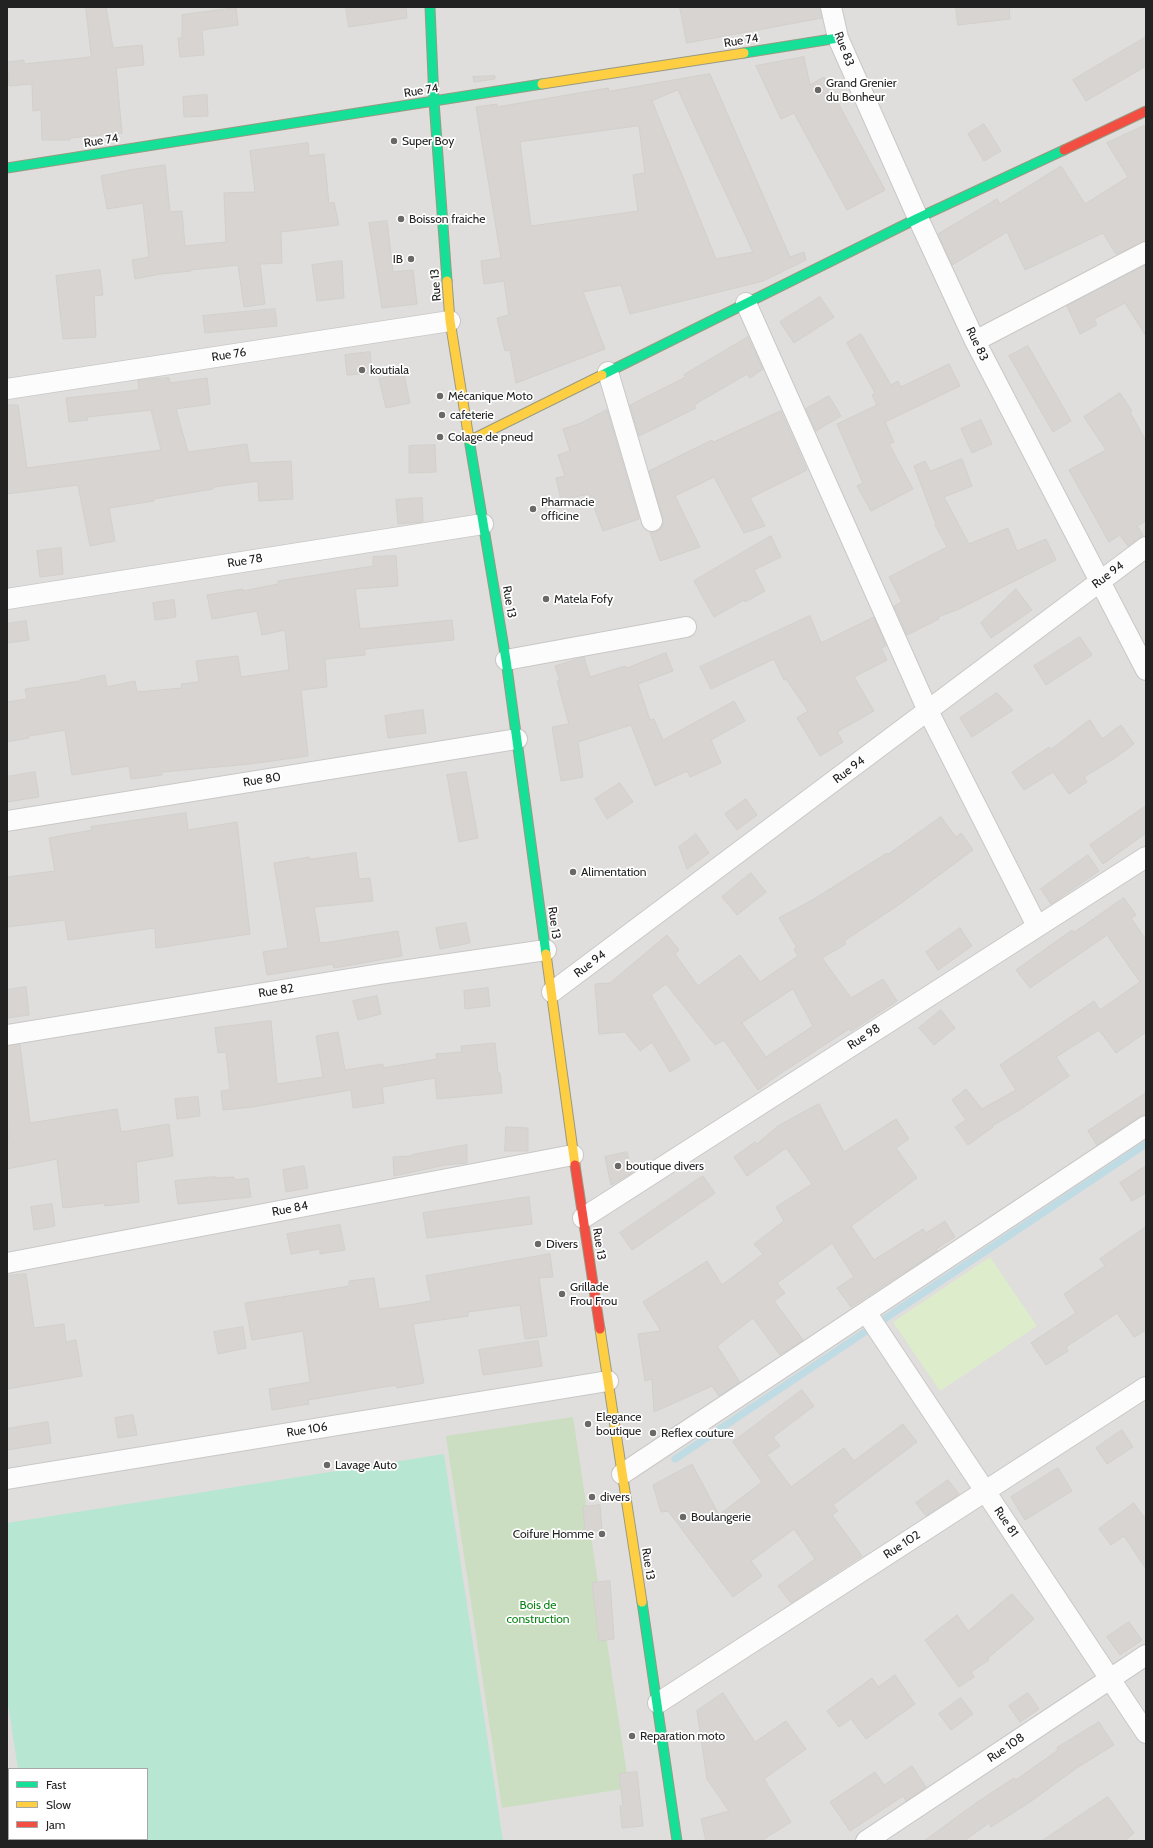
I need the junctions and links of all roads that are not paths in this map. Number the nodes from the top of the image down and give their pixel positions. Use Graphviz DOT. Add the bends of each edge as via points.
graph roads {
  1 [pos="430,7"];
  2 [pos="832,7"];
  3 [pos="838,38"];
  4 [pos="434,101"];
  5 [pos="1146,111"];
  6 [pos="7,168"];
  7 [pos="918,218"];
  8 [pos="1146,252"];
  9 [pos="746,303"];
  10 [pos="450,321"];
  11 [pos="975,341"];
  12 [pos="608,372"];
  13 [pos="7,389"];
  14 [pos="471,440"];
  15 [pos="652,520"];
  16 [pos="483,524"];
  17 [pos="1146,547"];
  18 [pos="1099,582"];
  19 [pos="7,599"];
  20 [pos="686,627"];
  21 [pos="506,660"];
  22 [pos="1146,670"];
  23 [pos="928,711"];
  24 [pos="517,739"];
  25 [pos="7,821"];
  26 [pos="1146,857"];
  27 [pos="1037,926"];
  28 [pos="546,950"];
  29 [pos="552,992"];
  30 [pos="7,1035"];
  31 [pos="1146,1126"];
  32 [pos="573,1155"];
  33 [pos="583,1218"];
  34 [pos="7,1263"];
  35 [pos="866,1312"];
  36 [pos="608,1381"];
  37 [pos="1146,1388"];
  38 [pos="622,1474"];
  39 [pos="7,1479"];
  40 [pos="985,1492"];
  41 [pos="1146,1655"];
  42 [pos="1110,1679"];
  43 [pos="658,1703"];
  44 [pos="1146,1732"];
  45 [pos="677,1841"];
  46 [pos="866,1841"];
  1 -- 4 [label="street, Rue 13"];
  2 -- 3 [label="street, Rue 83"];
  3 -- 4 [label="street, Rue 74"];
  3 -- 7 [label="street, Rue 83"];
  4 -- 6 [label="street, Rue 74"];
  4 -- 10 [label="street, Rue 13"];
  5 -- 7 [label="street"];
  7 -- 9 [label="street"];
  7 -- 11 [label="street, Rue 83"];
  8 -- 11 [label="street"];
  9 -- 12 [label="street"];
  9 -- 23 [label="street"];
  10 -- 13 [label="street, Rue 76"];
  10 -- 14 [label="street, Rue 13"];
  11 -- 18 [label="street, Rue 83"];
  12 -- 14 [label="street"];
  12 -- 15 [label="street"];
  14 -- 16 [label="street, Rue 13"];
  16 -- 19 [label="street, Rue 78"];
  16 -- 21 [label="street, Rue 13"];
  17 -- 18 [label="street, Rue 94"];
  18 -- 22 [label="street, Rue 83"];
  18 -- 23 [label="street, Rue 94"];
  20 -- 21 [label="street"];
  21 -- 24 [label="street, Rue 13"];
  23 -- 27 [label="street"];
  23 -- 29 [label="street, Rue 94"];
  24 -- 25 [label="street, Rue 80"];
  24 -- 28 [label="street, Rue 13"];
  26 -- 27 [label="street, Rue 98"];
  27 -- 33 [label="street, Rue 98"];
  28 -- 29 [label="street, Rue 13"];
  28 -- 30 [label="street, Rue 82" via="380,974"];
  29 -- 32 [label="street, Rue 13"];
  31 -- 35 [label="street"];
  32 -- 33 [label="street, Rue 13"];
  32 -- 34 [label="street, Rue 84"];
  33 -- 36 [label="street, Rue 13"];
  35 -- 38 [label="street"];
  35 -- 40 [label="street, Rue 81"];
  36 -- 38 [label="street, Rue 13"];
  36 -- 39 [label="street, Rue 106"];
  37 -- 40 [label="street, Rue 102"];
  38 -- 43 [label="street, Rue 13"];
  40 -- 42 [label="street, Rue 81"];
  40 -- 43 [label="street, Rue 102"];
  41 -- 42 [label="street, Rue 108"];
  42 -- 44 [label="street, Rue 81"];
  42 -- 46 [label="street, Rue 108"];
  43 -- 45 [label="street, Rue 13"];
}
